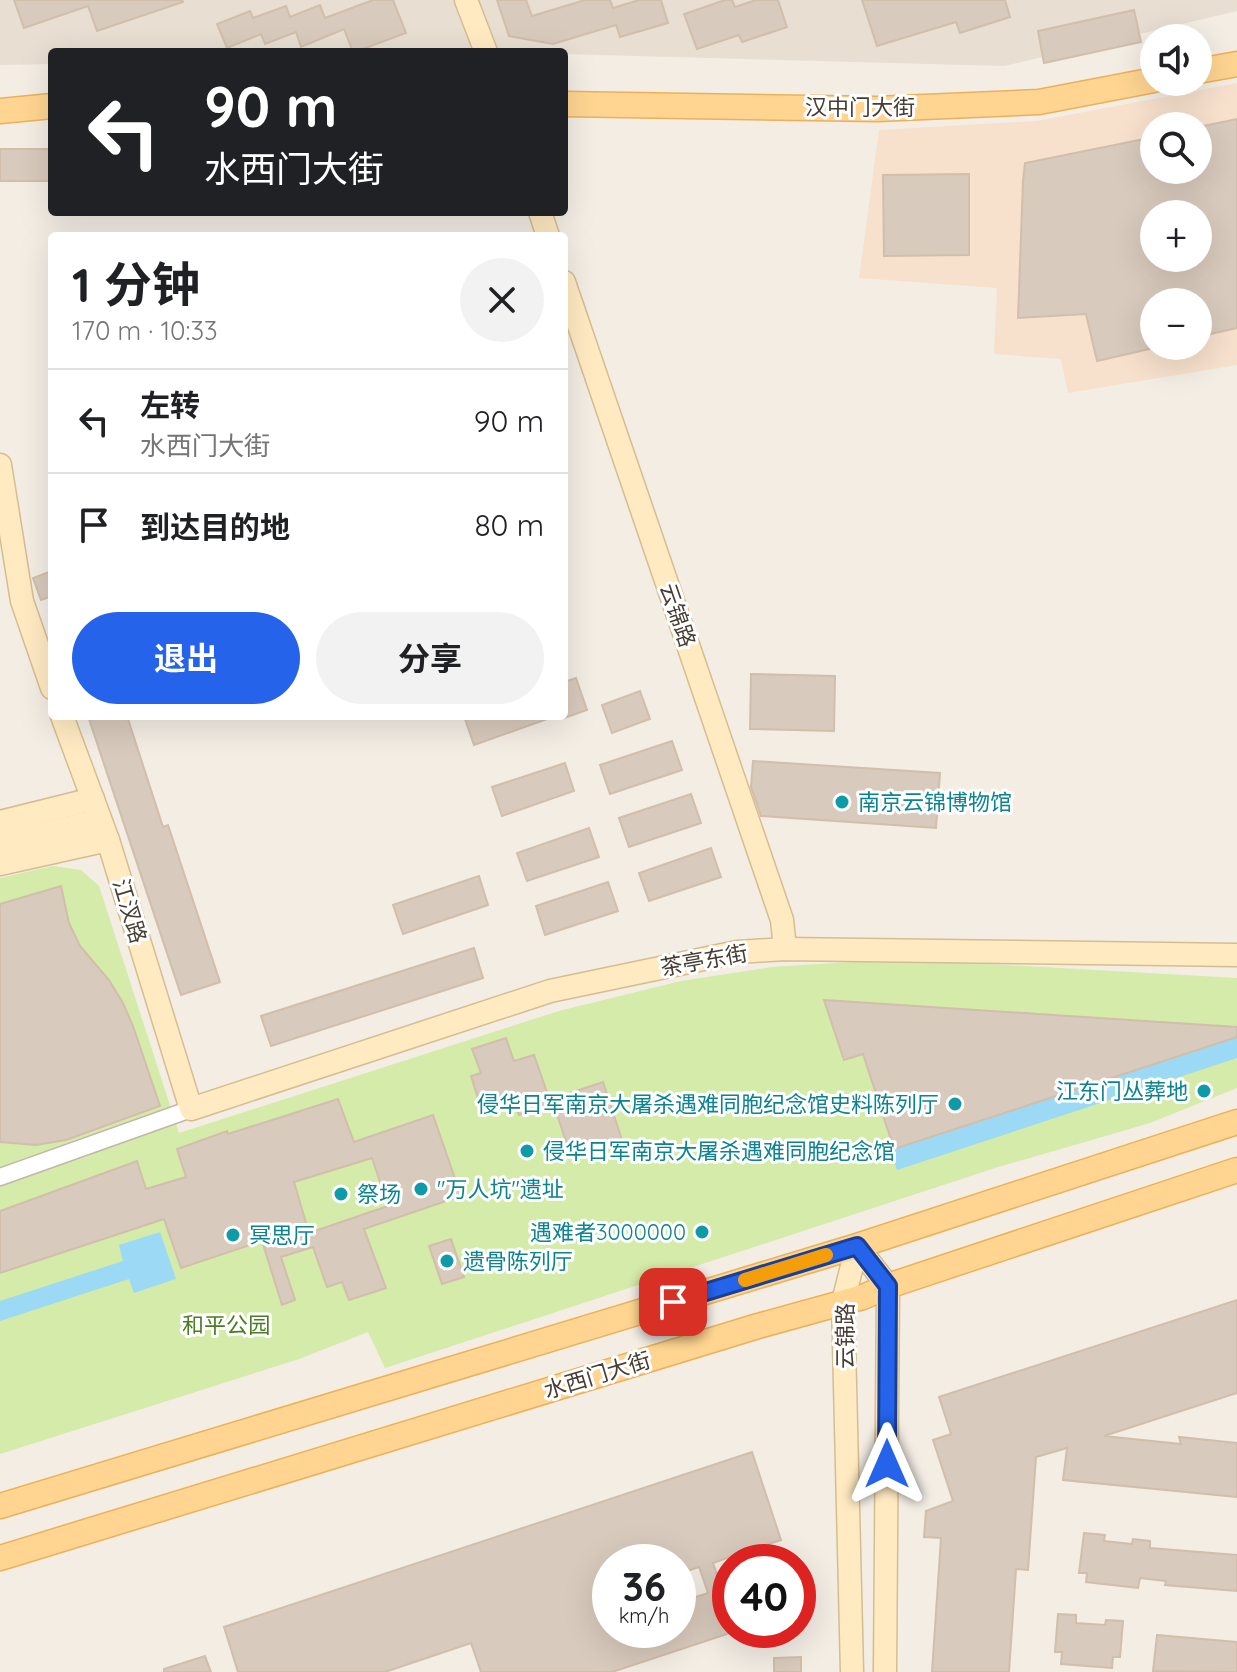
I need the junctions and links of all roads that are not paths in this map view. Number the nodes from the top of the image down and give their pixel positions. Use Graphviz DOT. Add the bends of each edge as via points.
graph roads {
  1 [pos="466,0"];
  2 [pos="484,48"];
  3 [pos="1237,64"];
  4 [pos="1212,68"];
  5 [pos="1140,83"];
  6 [pos="568,104"];
  7 [pos="48,106"];
  8 [pos="0,111"];
  9 [pos="568,294"];
  10 [pos="0,465"];
  11 [pos="48,676"];
  12 [pos="63,720"];
  13 [pos="100,819"];
  14 [pos="0,822"];
  15 [pos="0,844"];
  16 [pos="0,864"];
  17 [pos="785,949"];
  18 [pos="1237,955"];
  19 [pos="191,1109"];
  20 [pos="1237,1122"];
  21 [pos="1237,1170"];
  22 [pos="0,1177"];
  23 [pos="857,1246"];
  24 [pos="888,1286"];
  25 [pos="843,1302"];
  26 [pos="0,1506"];
  27 [pos="0,1558"];
  28 [pos="852,1672"];
  29 [pos="885,1672"];
  1 -- 2 [label="street"];
  3 -- 4 [label="main road"];
  5 -- 6 [label="main road, 汉中门大街" via="1039,102 877,109"];
  7 -- 8 [label="main road"];
  9 -- 17 [label="street, 云锦路" via="782,920"];
  10 -- 11 [label="street" via="22,601"];
  12 -- 13 [label="street, 江汊路"];
  13 -- 14 [label="street"];
  13 -- 15 [label="street"];
  13 -- 16 [label="street"];
  13 -- 19 [label="street, 江汊路"];
  17 -- 18 [label="street, 茶亭东街"];
  17 -- 19 [label="street, 茶亭东街" via="737,952 550,991"];
  19 -- 22 [label="street"];
  20 -- 23 [label="main road"];
  21 -- 24 [label="main road, 水西门大街"];
  23 -- 24 [label="street"];
  23 -- 25 [label="street, 云锦路"];
  23 -- 26 [label="main road"];
  24 -- 25 [label="main road, 水西门大街"];
  24 -- 29 [label="street, 云锦路"];
  25 -- 27 [label="main road, 水西门大街"];
  25 -- 28 [label="street, 云锦路"];
}
